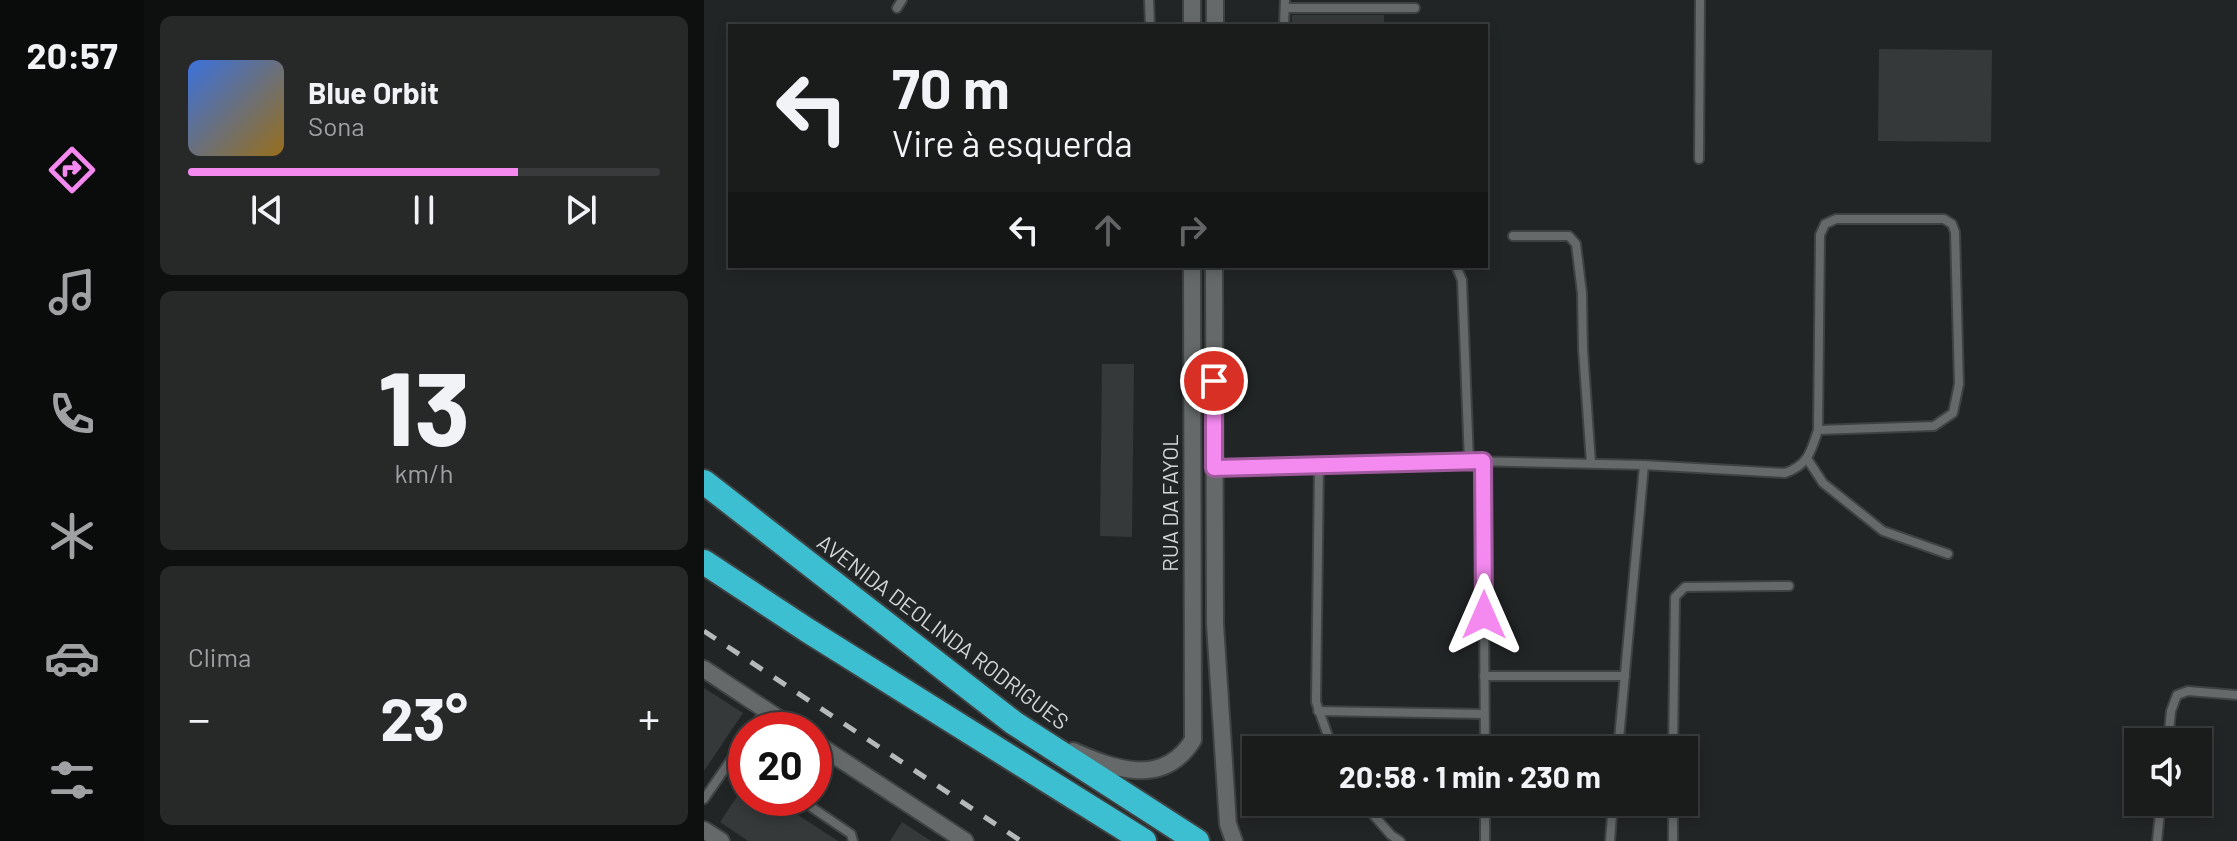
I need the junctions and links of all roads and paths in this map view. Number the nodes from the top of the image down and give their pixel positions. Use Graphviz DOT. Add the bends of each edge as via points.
graph roads {
  1 [pos="1149,0"];
  2 [pos="1192,0"];
  3 [pos="1215,0"];
  4 [pos="1395,0"];
  5 [pos="1700,0"];
  6 [pos="1285,4"];
  7 [pos="1380,8"];
  8 [pos="1415,8"];
  9 [pos="1150,24"];
  10 [pos="1192,24"];
  11 [pos="1215,24"];
  12 [pos="1284,24"];
  13 [pos="1699,159"];
  14 [pos="1513,236"];
  15 [pos="1192,268"];
  16 [pos="1214,268"];
  17 [pos="1457,268"];
  18 [pos="1818,430"];
  19 [pos="1808,460"];
  20 [pos="1469,461"];
  21 [pos="1483,461"];
  22 [pos="1591,463"];
  23 [pos="1319,465"];
  24 [pos="1644,465"];
  25 [pos="1214,468"];
  26 [pos="704,482"];
  27 [pos="1948,554"];
  28 [pos="704,562"];
  29 [pos="1789,586"];
  30 [pos="704,669"];
  31 [pos="1484,676"];
  32 [pos="1625,676"];
  33 [pos="2237,695"];
  34 [pos="766,710"];
  35 [pos="1318,711"];
  36 [pos="769,712"];
  37 [pos="1484,714"];
  38 [pos="1014,723"];
  39 [pos="2169,728"];
  40 [pos="1328,736"];
  41 [pos="1485,736"];
  42 [pos="1619,736"];
  43 [pos="1673,736"];
  44 [pos="832,754"];
  45 [pos="728,764"];
  46 [pos="704,799"];
  47 [pos="824,816"];
  48 [pos="1374,816"];
  49 [pos="1485,816"];
  50 [pos="1612,816"];
  51 [pos="1673,816"];
  52 [pos="2160,816"];
  53 [pos="704,830"];
  54 [pos="721,841"];
  55 [pos="853,841"];
  56 [pos="965,841"];
  57 [pos="1144,841"];
  58 [pos="1197,841"];
  59 [pos="1234,841"];
  60 [pos="1400,841"];
  61 [pos="1485,841"];
  62 [pos="1610,841"];
  63 [pos="1673,841"];
  64 [pos="2157,841"];
  1 -- 9 [label="lane"];
  2 -- 10 [label="street"];
  3 -- 11 [label="street"];
  4 -- 7 [label="lane"];
  5 -- 13 [label="lane"];
  6 -- 7 [label="lane"];
  6 -- 12 [label="lane"];
  7 -- 8 [label="lane"];
  14 -- 22 [label="lane" via="1569,236 1576,244"];
  15 -- 38 [label="street, RUA DA FAYOL" via="1193,740 1172,762 1134,771 1103,764"];
  16 -- 25 [label="street, RUA DA FAYOL"];
  17 -- 20 [label="lane" via="1462,280"];
  18 -- 18 [label="lane" via="1934,426 1953,413 1959,384 1955,232 1944,219 1836,219 1825,224 1820,235"];
  18 -- 19 [label="lane"];
  19 -- 24 [label="lane" via="1785,473"];
  19 -- 27 [label="lane" via="1823,483 1883,531"];
  20 -- 21 [label="lane"];
  20 -- 23 [label="lane"];
  21 -- 22 [label="lane"];
  21 -- 31 [label="lane"];
  22 -- 24 [label="lane"];
  23 -- 25 [label="lane"];
  23 -- 35 [label="lane"];
  24 -- 32 [label="lane"];
  25 -- 59 [label="street, RUA DA FAYOL" via="1215,624 1228,824"];
  26 -- 38 [label="highway, AVENIDA DEOLINDA RODRIGUES"];
  28 -- 57 [label="highway"];
  29 -- 43 [label="lane" via="1679,590 1673,614"];
  30 -- 34 [label="street"];
  31 -- 32 [label="lane"];
  31 -- 37 [label="lane"];
  32 -- 42 [label="lane"];
  33 -- 39 [label="lane" via="2177,695"];
  34 -- 36 [label="street"];
  35 -- 37 [label="lane"];
  35 -- 40 [label="lane"];
  37 -- 41 [label="lane"];
  38 -- 58 [label="highway, AVENIDA DEOLINDA RODRIGUES"];
  44 -- 56 [label="street"];
  45 -- 46 [label="lane"];
  47 -- 55 [label="lane"];
  48 -- 60 [label="lane"];
  49 -- 61 [label="lane"];
  50 -- 62 [label="lane"];
  51 -- 63 [label="lane"];
  52 -- 64 [label="lane"];
  53 -- 54 [label="street"];
}
